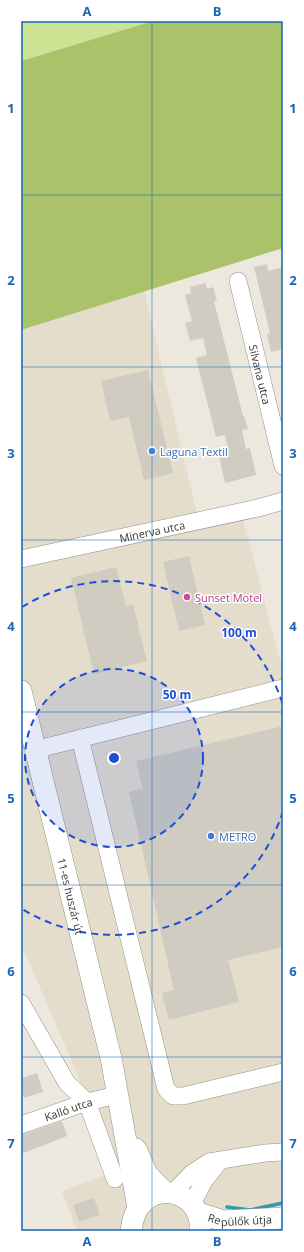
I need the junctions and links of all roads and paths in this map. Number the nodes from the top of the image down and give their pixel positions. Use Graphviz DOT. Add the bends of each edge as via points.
graph roads {
  1 [pos="238,281"];
  2 [pos="283,466"];
  3 [pos="283,501"];
  4 [pos="21,559"];
  5 [pos="283,688"];
  6 [pos="21,691"];
  7 [pos="80,738"];
  8 [pos="34,750"];
  9 [pos="21,1003"];
  10 [pos="283,1072"];
  11 [pos="118,1098"];
  12 [pos="87,1102"];
  13 [pos="21,1124"];
  14 [pos="283,1152"];
  15 [pos="220,1160"];
  16 [pos="115,1179"];
  17 [pos="169,1192"];
  18 [pos="138,1208"];
  19 [pos="197,1216"];
  20 [pos="283,1218"];
  21 [pos="131,1231"];
  22 [pos="235,1231"];
  1 -- 2 [label="street, Silvana utca"];
  3 -- 4 [label="street, Minerva utca"];
  5 -- 7 [label="street"];
  6 -- 8 [label="main road, 11-es huszár út"];
  7 -- 8 [label="street"];
  7 -- 10 [label="street" via="166,1089 173,1096 183,1096"];
  8 -- 11 [label="main road, 11-es huszár út" via="111,1058"];
  9 -- 12 [label="street" via="67,1083"];
  11 -- 12 [label="street, Kalló utca"];
  11 -- 17 [label="main road, Repülők útja" via="143,1168 154,1184"];
  11 -- 18 [label="main road"];
  12 -- 13 [label="street, Kalló utca"];
  12 -- 16 [label="street"];
  14 -- 15 [label="street"];
  15 -- 17 [label="street" via="209,1162"];
  15 -- 19 [label="street" via="204,1181"];
  17 -- 18 [label="main road" via="150,1196"];
  17 -- 19 [label="main road, Repülők útja" via="184,1197"];
  18 -- 21 [label="main road"];
  19 -- 20 [label="main road, Repülők útja" via="224,1221"];
  20 -- 22 [label="main road, Repülők útja"];
}
